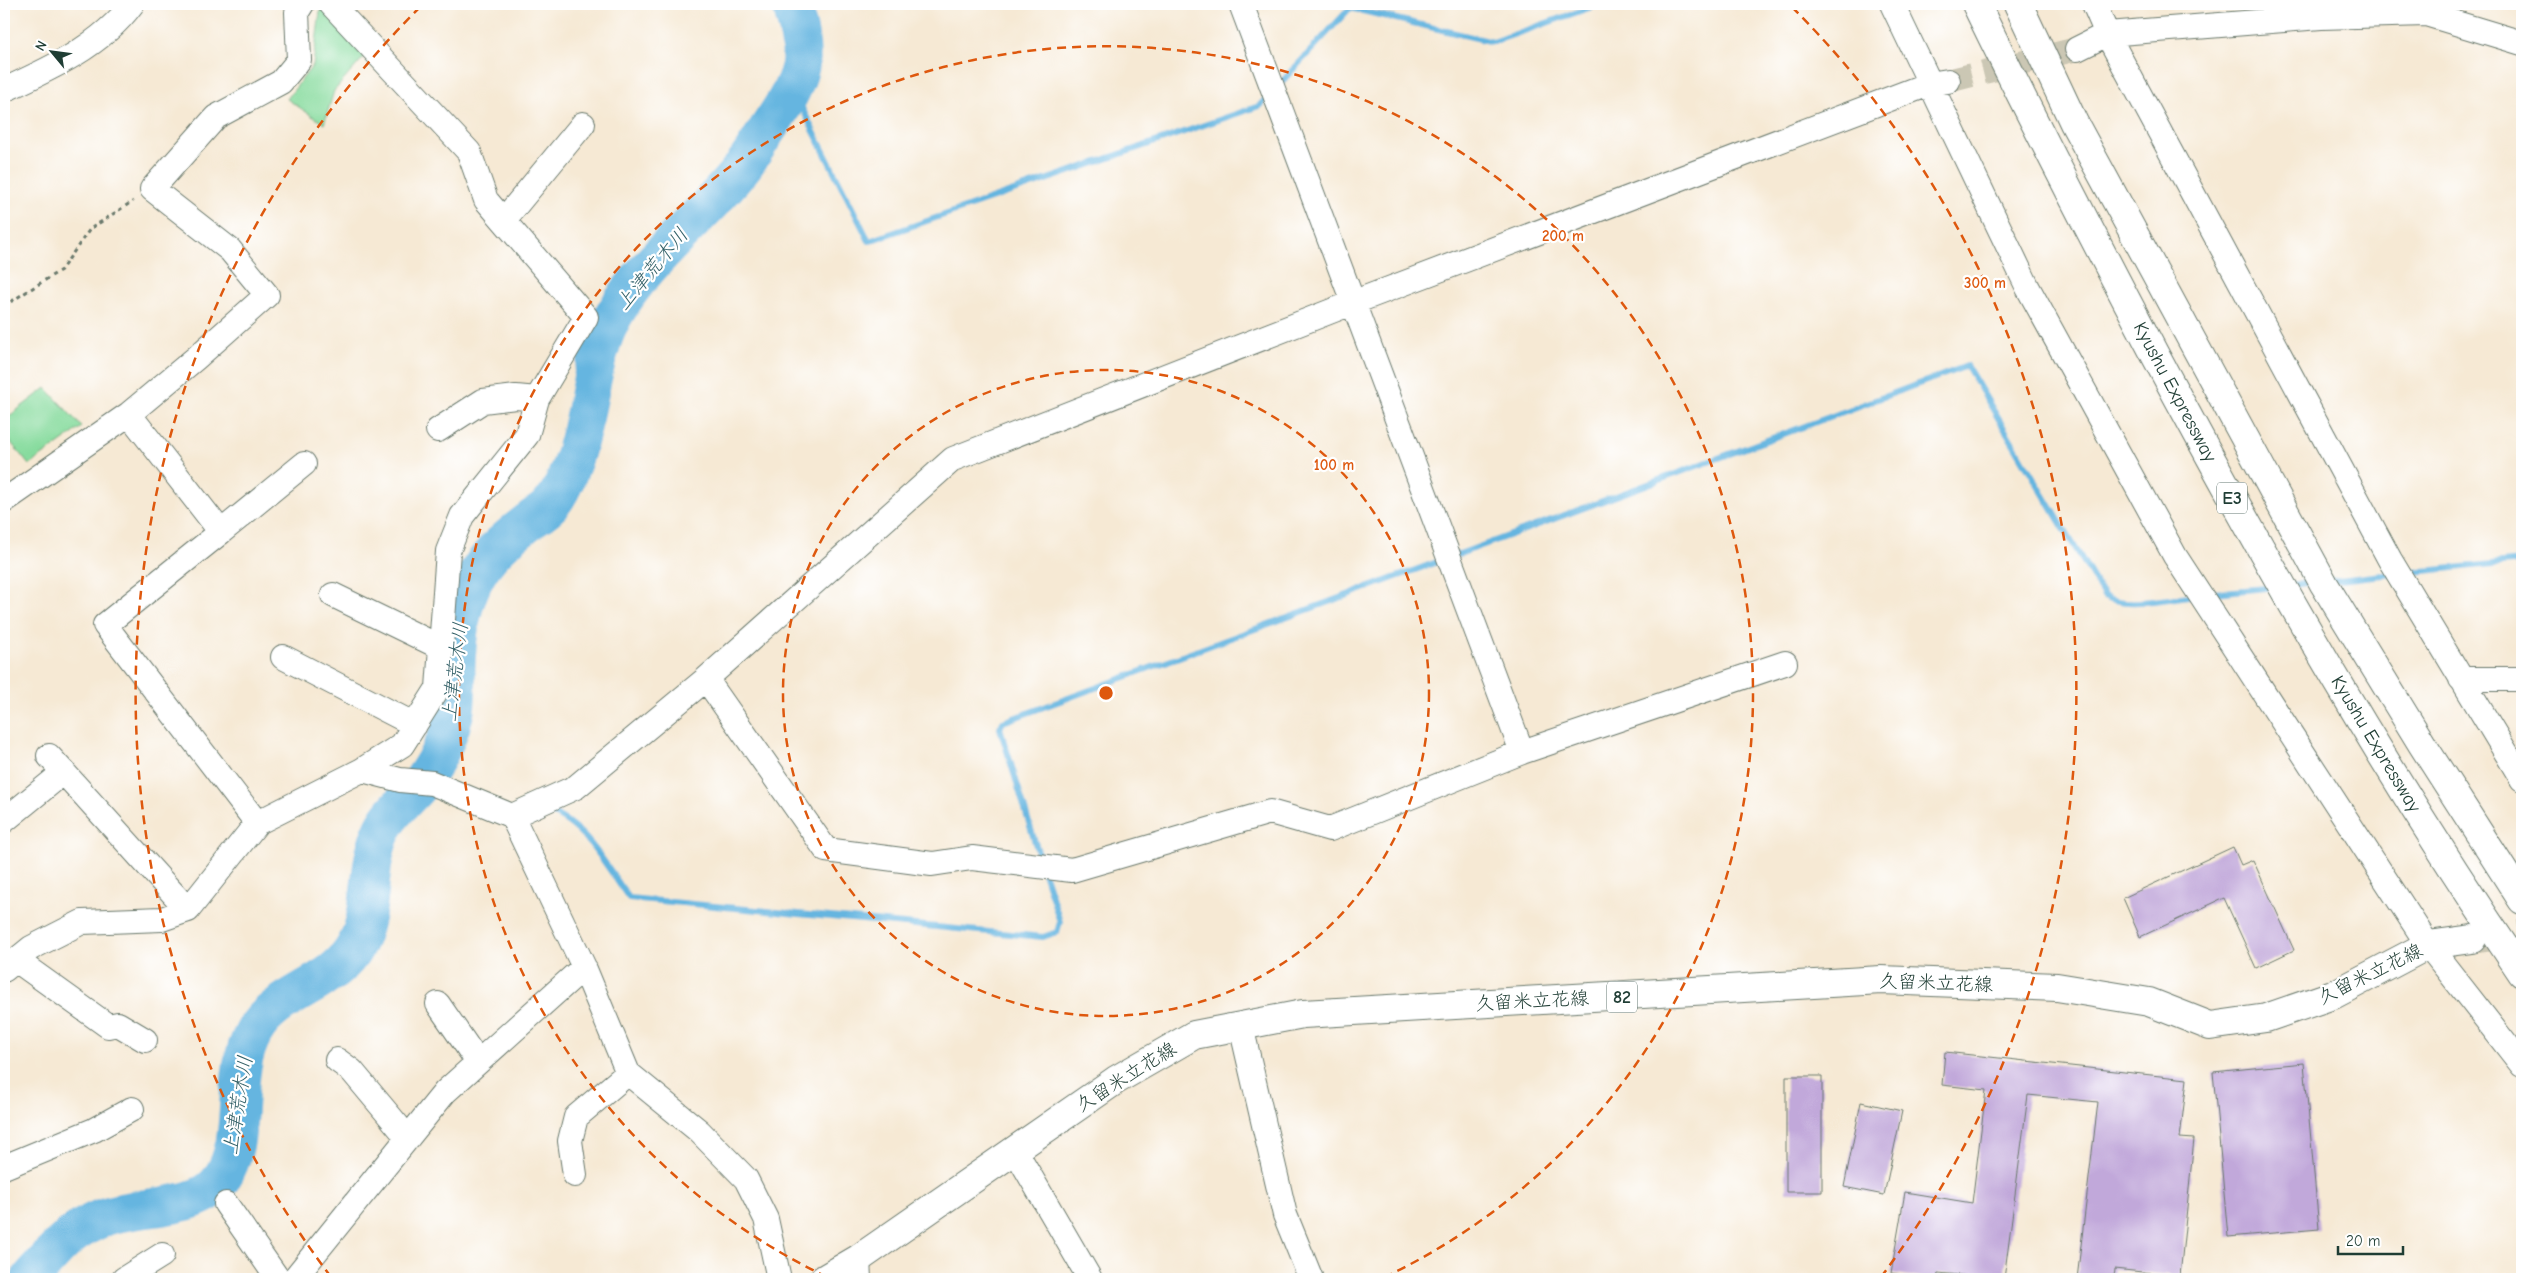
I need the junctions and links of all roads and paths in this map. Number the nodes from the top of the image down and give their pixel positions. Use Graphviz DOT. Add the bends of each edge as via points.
graph roads {
  1 [pos="132,4"];
  2 [pos="302,4"];
  3 [pos="331,4"];
  4 [pos="1241,4"];
  5 [pos="1892,4"];
  6 [pos="1976,4"];
  7 [pos="2018,4"];
  8 [pos="2094,4"];
  9 [pos="2107,34"];
  10 [pos="2522,43"];
  11 [pos="2077,49"];
  12 [pos="1939,82"];
  13 [pos="4,90"];
  14 [pos="583,124"];
  15 [pos="152,189"];
  16 [pos="504,220"];
  17 [pos="1352,303"];
  18 [pos="4,306"];
  19 [pos="537,399"];
  20 [pos="129,414"];
  21 [pos="438,430"];
  22 [pos="304,464"];
  23 [pos="4,501"];
  24 [pos="221,532"];
  25 [pos="333,596"];
  26 [pos="440,647"];
  27 [pos="283,657"];
  28 [pos="1785,663"];
  29 [pos="2461,679"];
  30 [pos="2522,679"];
  31 [pos="706,680"];
  32 [pos="415,725"];
  33 [pos="1522,752"];
  34 [pos="362,770"];
  35 [pos="2522,779"];
  36 [pos="512,816"];
  37 [pos="4,821"];
  38 [pos="257,823"];
  39 [pos="2522,900"];
  40 [pos="188,910"];
  41 [pos="2472,939"];
  42 [pos="2428,946"];
  43 [pos="10,965"];
  44 [pos="584,968"];
  45 [pos="2522,973"];
  46 [pos="438,1004"];
  47 [pos="1241,1026"];
  48 [pos="145,1040"];
  49 [pos="337,1060"];
  50 [pos="478,1062"];
  51 [pos="2522,1065"];
  52 [pos="628,1073"];
  53 [pos="132,1109"];
  54 [pos="408,1138"];
  55 [pos="1015,1150"];
  56 [pos="4,1167"];
  57 [pos="575,1176"];
  58 [pos="226,1204"];
  59 [pos="162,1255"];
  60 [pos="858,1269"];
  61 [pos="124,1279"];
  62 [pos="278,1279"];
  63 [pos="294,1279"];
  64 [pos="779,1279"];
  65 [pos="824,1279"];
  66 [pos="1090,1279"];
  67 [pos="1311,1279"];
  1 -- 13 [label="street" via="117,24 55,67"];
  2 -- 15 [label="street" via="297,12 299,60 281,82 216,117"];
  3 -- 16 [label="street" via="468,152 486,200"];
  4 -- 17 [label="street"];
  5 -- 12 [label="street"];
  6 -- 45 [label="main road, Kyushu Expressway / E3" via="2043,143 2224,484 2338,682 2447,860"];
  7 -- 39 [label="main road, Kyushu Expressway / E3" via="2074,123 2324,584"];
  8 -- 9 [label="street"];
  9 -- 10 [label="street" via="2321,17 2426,14"];
  9 -- 11 [label="street"];
  9 -- 29 [label="street" via="2386,551"];
  12 -- 17 [label="street"];
  12 -- 42 [label="street" via="2028,288 2175,556"];
  14 -- 16 [label="street"];
  15 -- 18 [label="path" via="90,229 61,270"];
  15 -- 20 [label="street" via="230,250 267,294"];
  16 -- 19 [label="street" via="586,317"];
  17 -- 31 [label="street" via="953,459"];
  17 -- 33 [label="street"];
  19 -- 21 [label="street" via="516,397 483,401"];
  19 -- 26 [label="street" via="527,435 462,516 448,551"];
  20 -- 23 [label="street"];
  20 -- 24 [label="street"];
  22 -- 24 [label="street"];
  24 -- 38 [label="street" via="105,625"];
  25 -- 26 [label="street"];
  26 -- 32 [label="street" via="438,688"];
  27 -- 32 [label="street"];
  28 -- 33 [label="street"];
  29 -- 30 [label="street"];
  29 -- 35 [label="street"];
  31 -- 33 [label="street" via="826,850 932,864 972,858 1072,870 1270,812 1330,829"];
  31 -- 36 [label="street" via="576,787"];
  32 -- 34 [label="street" via="402,745"];
  34 -- 36 [label="street" via="400,780 432,783"];
  34 -- 38 [label="street"];
  36 -- 44 [label="street"];
  37 -- 40 [label="street" via="56,764"];
  38 -- 40 [label="street"];
  40 -- 43 [label="street" via="162,919 82,922 31,948"];
  41 -- 42 [label="main road, 久留米立花線 / 82"];
  42 -- 47 [label="main road, 久留米立花線 / 82" via="2333,995 2266,1018 2210,1026 2150,1002 2057,987 1881,980 1303,1014"];
  42 -- 51 [label="street"];
  43 -- 48 [label="street" via="108,1026 118,1024"];
  44 -- 50 [label="street"];
  44 -- 52 [label="street"];
  46 -- 50 [label="street"];
  47 -- 55 [label="main road, 久留米立花線 / 82" via="1194,1035 1116,1080"];
  47 -- 67 [label="street" via="1285,1215"];
  49 -- 54 [label="street" via="352,1071"];
  50 -- 54 [label="street" via="445,1092"];
  52 -- 57 [label="street" via="576,1117 570,1141"];
  52 -- 64 [label="street" via="699,1131 746,1179 766,1219"];
  53 -- 56 [label="street" via="94,1130"];
  54 -- 63 [label="street"];
  55 -- 60 [label="main road, 久留米立花線 / 82"];
  55 -- 66 [label="street"];
  58 -- 62 [label="street"];
  59 -- 61 [label="street"];
  60 -- 65 [label="main road, 久留米立花線 / 82"];
}
